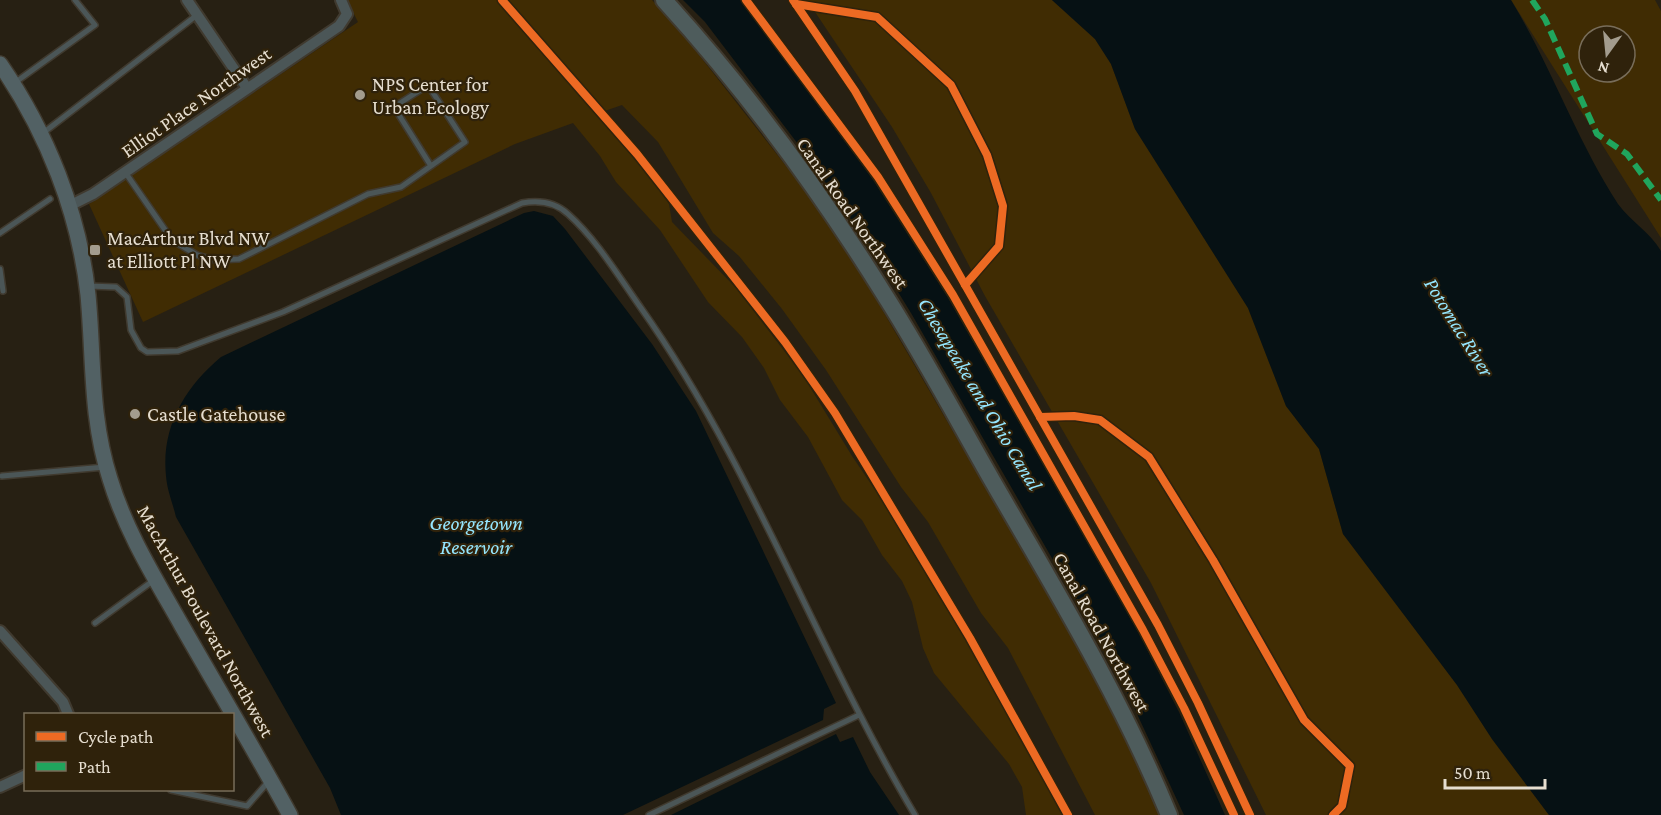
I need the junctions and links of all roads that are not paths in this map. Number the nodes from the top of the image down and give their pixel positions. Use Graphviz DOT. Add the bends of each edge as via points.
graph roads {
  1 [pos="75,0"];
  2 [pos="187,0"];
  3 [pos="341,0"];
  4 [pos="664,0"];
  5 [pos="197,15"];
  6 [pos="0,64"];
  7 [pos="13,84"];
  8 [pos="247,88"];
  9 [pos="41,135"];
  10 [pos="431,166"];
  11 [pos="126,172"];
  12 [pos="50,199"];
  13 [pos="69,206"];
  14 [pos="0,233"];
  15 [pos="0,269"];
  16 [pos="87,286"];
  17 [pos="3,291"];
  18 [pos="106,467"];
  19 [pos="2,476"];
  20 [pos="156,579"];
  21 [pos="95,623"];
  22 [pos="0,631"];
  23 [pos="68,713"];
  24 [pos="232,713"];
  25 [pos="859,715"];
  26 [pos="234,717"];
  27 [pos="24,776"];
  28 [pos="270,780"];
  29 [pos="0,787"];
  30 [pos="180,791"];
  31 [pos="290,815"];
  32 [pos="649,815"];
  33 [pos="915,815"];
  34 [pos="1168,815"];
  1 -- 7 [label="lane" via="95,25"];
  2 -- 5 [label="street"];
  3 -- 8 [label="street, Elliot Place Northwest" via="347,14 342,23"];
  4 -- 34 [label="highway, Canal Road Northwest" via="762,119 885,296 1112,689"];
  5 -- 8 [label="street"];
  5 -- 9 [label="lane"];
  6 -- 7 [label="main road, MacArthur Boulevard Northwest"];
  7 -- 9 [label="main road, MacArthur Boulevard Northwest"];
  8 -- 11 [label="street, Elliot Place Northwest"];
  9 -- 13 [label="main road, MacArthur Boulevard Northwest"];
  10 -- 10 [label="lane" via="465,142 428,85 394,107"];
  10 -- 11 [label="lane" via="401,187 368,194 239,259 214,260 172,240"];
  11 -- 13 [label="street, Elliot Place Northwest"];
  12 -- 14 [label="lane"];
  13 -- 16 [label="main road, MacArthur Boulevard Northwest"];
  15 -- 17 [label="lane"];
  16 -- 18 [label="main road, MacArthur Boulevard Northwest" via="94,406"];
  16 -- 25 [label="lane" via="116,287 127,297 131,330 141,348 147,352 178,351 283,312 522,203 549,203 568,214 584,233 676,358 724,442"];
  18 -- 19 [label="lane"];
  18 -- 20 [label="main road, MacArthur Boulevard Northwest" via="125,521"];
  20 -- 21 [label="lane"];
  20 -- 24 [label="main road, MacArthur Boulevard Northwest"];
  22 -- 23 [label="street"];
  25 -- 32 [label="lane"];
  25 -- 33 [label="lane"];
  26 -- 28 [label="main road, MacArthur Boulevard Northwest"];
  27 -- 29 [label="street"];
  28 -- 30 [label="lane" via="247,806"];
  28 -- 31 [label="main road, MacArthur Boulevard Northwest"];
}
